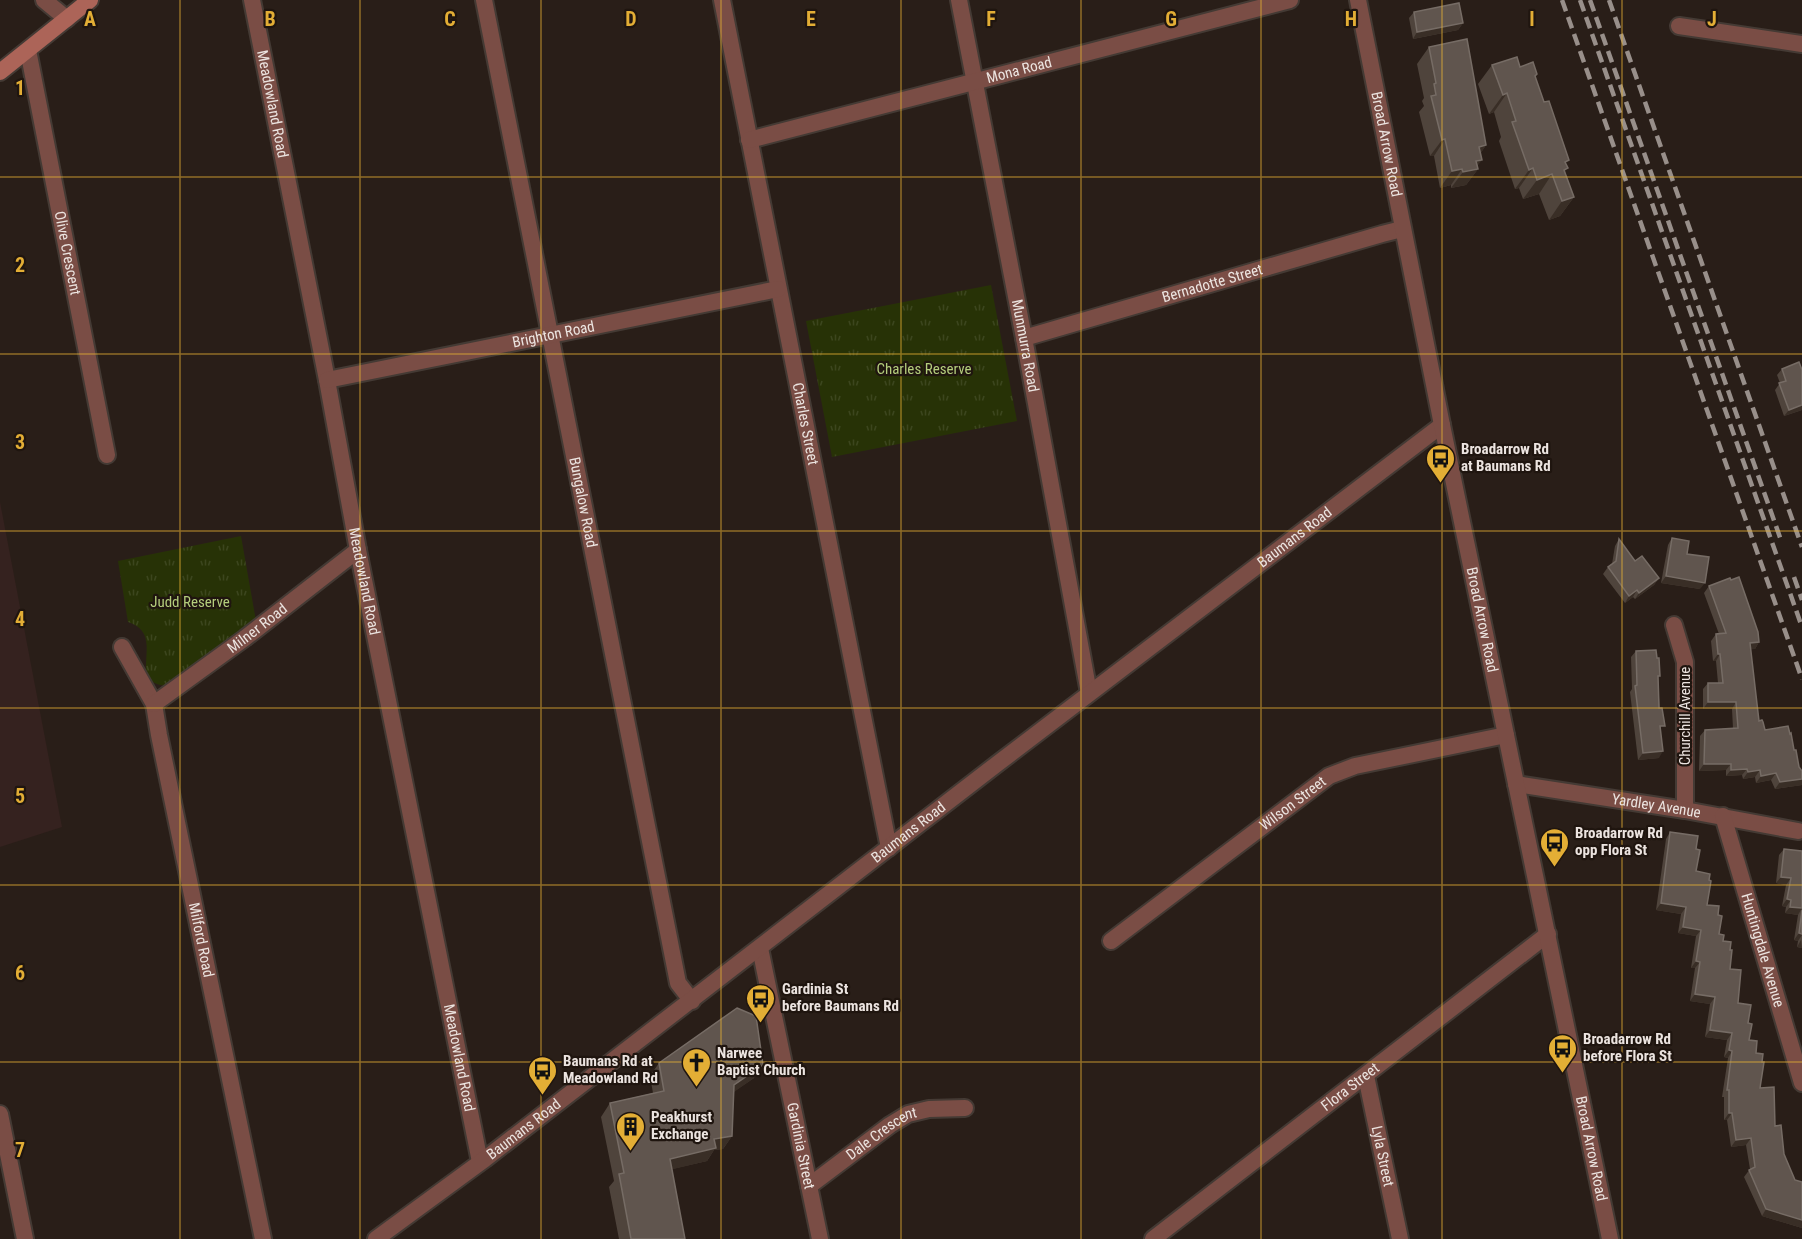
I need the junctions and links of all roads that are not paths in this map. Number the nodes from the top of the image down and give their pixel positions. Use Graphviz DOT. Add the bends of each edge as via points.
graph roads {
  1 [pos="44,0"];
  2 [pos="90,0"];
  3 [pos="252,0"];
  4 [pos="484,0"];
  5 [pos="722,0"];
  6 [pos="959,0"];
  7 [pos="1290,0"];
  8 [pos="1358,0"];
  9 [pos="67,19"];
  10 [pos="1679,26"];
  11 [pos="1802,44"];
  12 [pos="28,50"];
  13 [pos="0,72"];
  14 [pos="974,82"];
  15 [pos="750,140"];
  16 [pos="1402,229"];
  17 [pos="778,289"];
  18 [pos="550,336"];
  19 [pos="1024,338"];
  20 [pos="327,380"];
  21 [pos="1442,425"];
  22 [pos="107,455"];
  23 [pos="358,550"];
  24 [pos="1674,625"];
  25 [pos="122,647"];
  26 [pos="1089,693"];
  27 [pos="154,704"];
  28 [pos="1506,735"];
  29 [pos="1516,784"];
  30 [pos="1685,810"];
  31 [pos="1724,816"];
  32 [pos="1798,831"];
  33 [pos="889,848"];
  34 [pos="1548,934"];
  35 [pos="1111,941"];
  36 [pos="760,948"];
  37 [pos="692,1000"];
  38 [pos="1366,1076"];
  39 [pos="1802,1083"];
  40 [pos="965,1108"];
  41 [pos="0,1114"];
  42 [pos="480,1162"];
  43 [pos="809,1186"];
  44 [pos="25,1239"];
  45 [pos="263,1239"];
  46 [pos="376,1239"];
  47 [pos="820,1239"];
  48 [pos="1153,1239"];
  49 [pos="1400,1239"];
  50 [pos="1610,1239"];
  1 -- 9 [label="street"];
  2 -- 9 [label="main road"];
  3 -- 20 [label="street, Meadowland Road"];
  4 -- 18 [label="street, Bungalow Road"];
  5 -- 15 [label="street, Charles Street"];
  6 -- 14 [label="street, Munmurra Road"];
  7 -- 14 [label="street, Mona Road"];
  8 -- 16 [label="street, Broad Arrow Road"];
  9 -- 12 [label="main road"];
  10 -- 11 [label="street"];
  12 -- 13 [label="main road"];
  12 -- 22 [label="street, Olive Crescent"];
  14 -- 15 [label="street, Mona Road"];
  14 -- 19 [label="street, Munmurra Road"];
  15 -- 17 [label="street, Charles Street"];
  16 -- 19 [label="street, Bernadotte Street"];
  16 -- 21 [label="street, Broad Arrow Road"];
  17 -- 18 [label="street, Brighton Road"];
  17 -- 33 [label="street, Charles Street"];
  18 -- 20 [label="street, Brighton Road"];
  18 -- 37 [label="street, Bungalow Road" via="678,982"];
  19 -- 26 [label="street, Munmurra Road"];
  20 -- 23 [label="street, Meadowland Road"];
  21 -- 26 [label="street, Baumans Road"];
  21 -- 28 [label="street, Broad Arrow Road"];
  23 -- 27 [label="street, Milner Road"];
  23 -- 42 [label="street, Meadowland Road"];
  24 -- 30 [label="street, Churchill Avenue" via="1685,662"];
  25 -- 27 [label="street, Milford Road"];
  26 -- 33 [label="street, Baumans Road"];
  27 -- 45 [label="street, Milford Road"];
  28 -- 29 [label="street, Broad Arrow Road"];
  28 -- 35 [label="street, Wilson Street" via="1354,766 1329,776"];
  29 -- 30 [label="street, Yardley Avenue"];
  29 -- 34 [label="street, Broad Arrow Road"];
  30 -- 31 [label="street, Yardley Avenue"];
  31 -- 32 [label="street, Yardley Avenue"];
  31 -- 39 [label="street, Huntingdale Avenue"];
  33 -- 36 [label="street, Baumans Road"];
  34 -- 38 [label="street, Flora Street"];
  34 -- 50 [label="street, Broad Arrow Road"];
  36 -- 37 [label="street, Baumans Road"];
  36 -- 43 [label="street, Gardinia Street"];
  37 -- 42 [label="street, Baumans Road"];
  38 -- 48 [label="street, Flora Street"];
  38 -- 49 [label="street, Lyla Street"];
  40 -- 43 [label="street, Dale Crescent" via="908,1114"];
  41 -- 44 [label="street"];
  42 -- 46 [label="street, Baumans Road"];
  43 -- 47 [label="street, Gardinia Street"];
}
